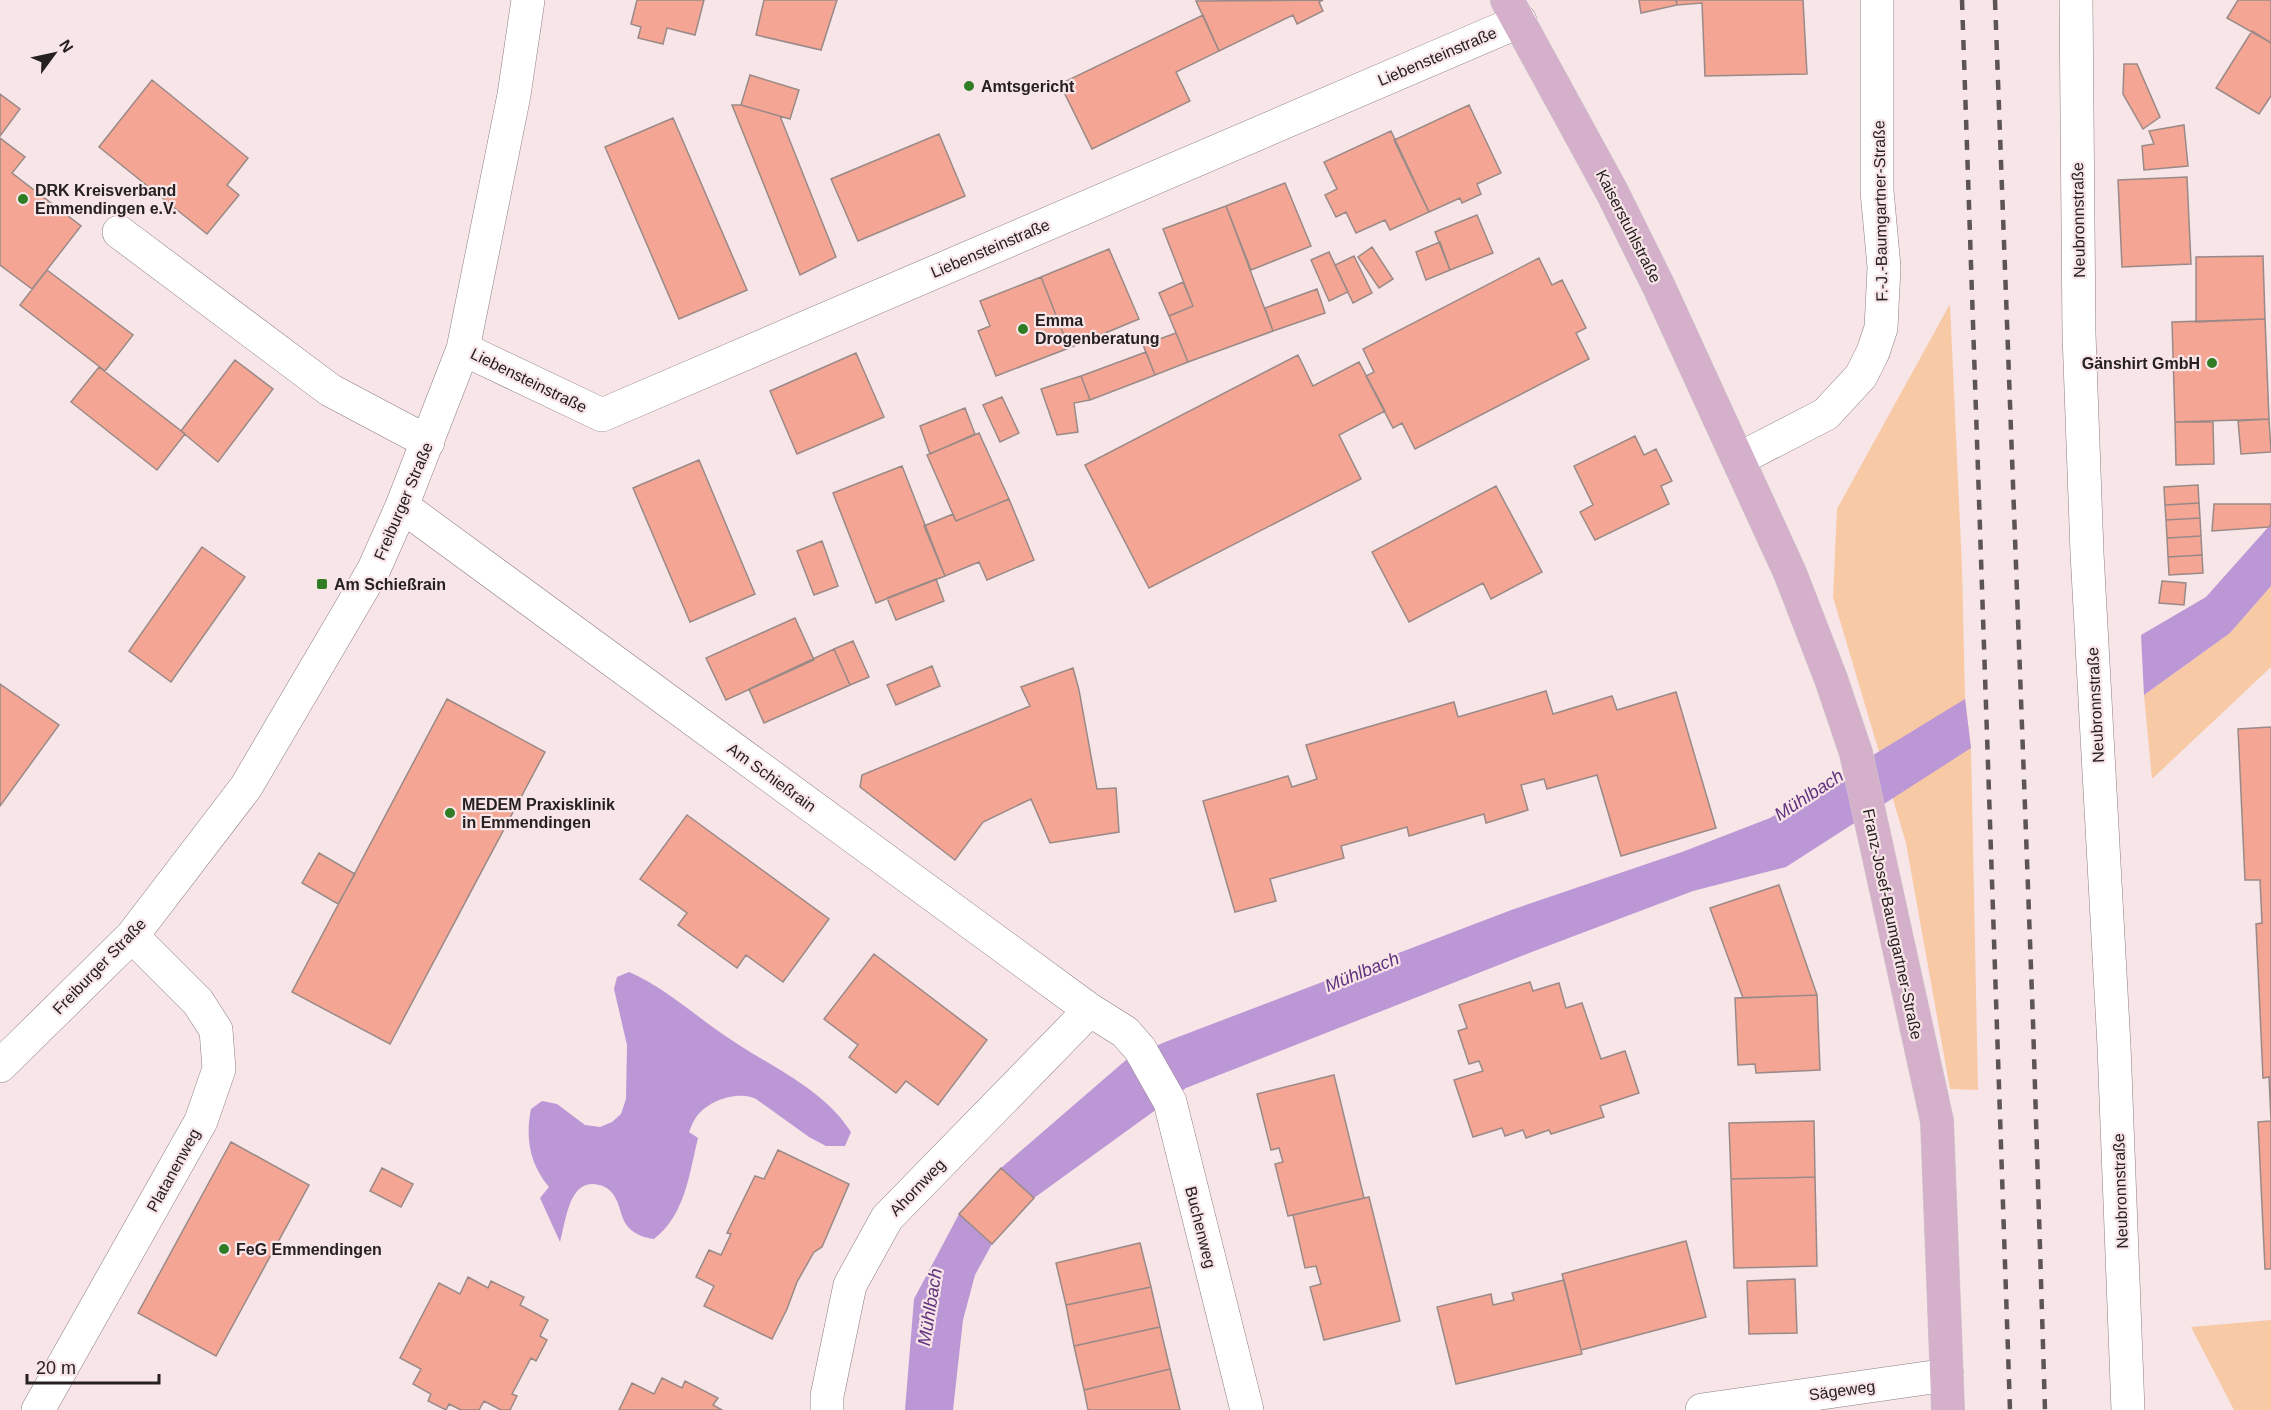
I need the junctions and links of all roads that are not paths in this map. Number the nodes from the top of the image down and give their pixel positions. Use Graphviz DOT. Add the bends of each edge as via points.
graph roads {
  1 [pos="528,0"];
  2 [pos="1877,0"];
  3 [pos="2076,0"];
  4 [pos="1513,10"];
  5 [pos="119,232"];
  6 [pos="463,349"];
  7 [pos="428,442"];
  8 [pos="1739,459"];
  9 [pos="402,506"];
  10 [pos="132,936"];
  11 [pos="1090,1010"];
  12 [pos="1140,1049"];
  13 [pos="3,1059"];
  14 [pos="1947,1375"];
  15 [pos="38,1410"];
  16 [pos="827,1410"];
  17 [pos="1246,1410"];
  18 [pos="1702,1410"];
  19 [pos="1948,1410"];
  20 [pos="2128,1410"];
  1 -- 6 [label="street, Freiburger Straße" via="514,95"];
  2 -- 8 [label="street, F.-J.-Baumgartner-Straße" via="1877,191 1884,267 1881,328 1861,376 1826,414"];
  3 -- 20 [label="street, Neubronnstraße" via="2079,334"];
  4 -- 6 [label="street, Liebensteinstraße" via="602,415"];
  4 -- 8 [label="main road, Kaiserstuhlstraße" via="1639,244"];
  5 -- 7 [label="street" via="330,390"];
  6 -- 7 [label="street, Freiburger Straße"];
  7 -- 9 [label="street, Freiburger Straße"];
  8 -- 14 [label="main road, Franz-Josef-Baumgartner-Straße" via="1798,594 1857,757 1937,1121"];
  9 -- 10 [label="street, Freiburger Straße" via="374,569 246,787"];
  9 -- 11 [label="street, Am Schießrain"];
  10 -- 13 [label="street, Freiburger Straße"];
  10 -- 15 [label="street, Platanenweg" via="198,1002 216,1030 219,1070 201,1121"];
  11 -- 12 [label="street, Am Schießrain" via="1125,1032"];
  11 -- 16 [label="street, Ahornweg" via="887,1218 850,1285"];
  12 -- 17 [label="street, Buchenweg" via="1170,1102"];
  14 -- 18 [label="street, Sägeweg"];
  14 -- 19 [label="main road, Franz-Josef-Baumgartner-Straße"];
}
